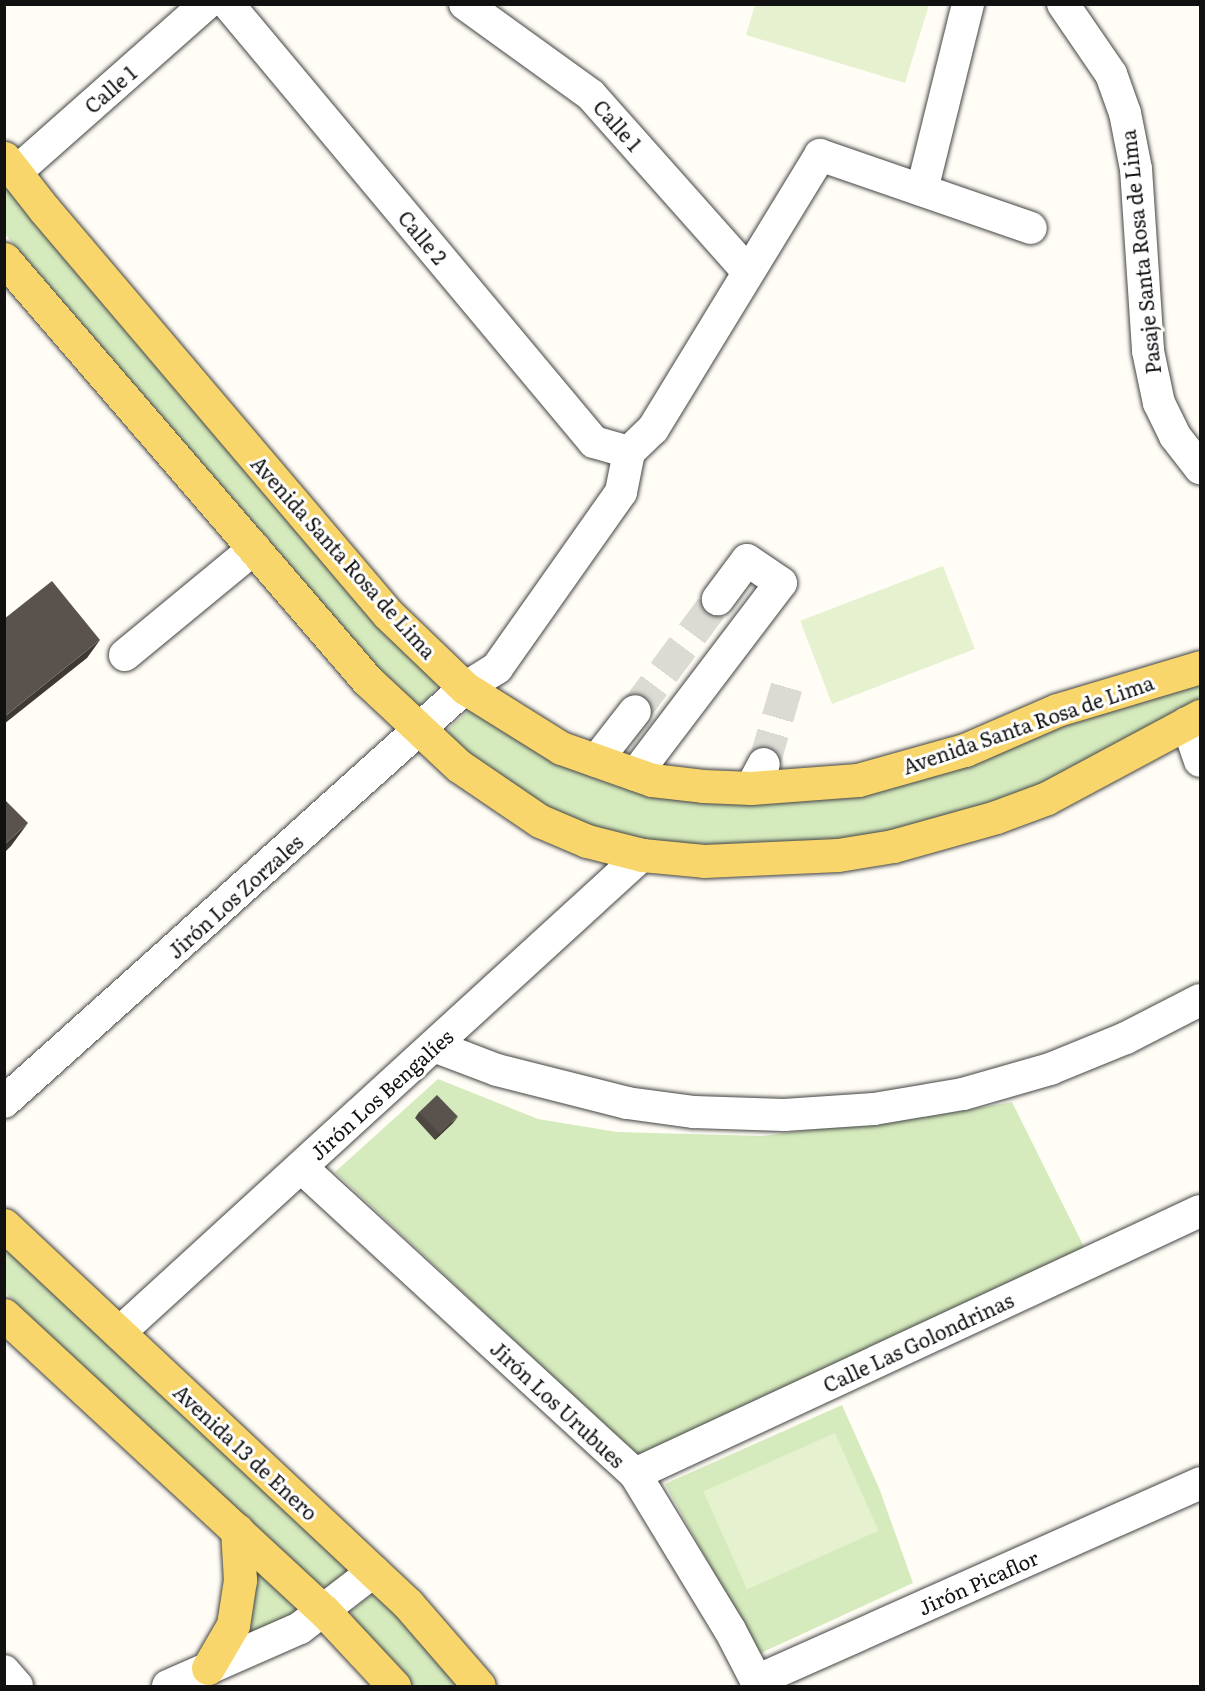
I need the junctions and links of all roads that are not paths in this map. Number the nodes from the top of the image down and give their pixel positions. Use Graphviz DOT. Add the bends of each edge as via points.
graph roads {
  1 [pos="206,4"];
  2 [pos="228,4"];
  3 [pos="465,4"];
  4 [pos="968,4"];
  5 [pos="1063,4"];
  6 [pos="10,166"];
  7 [pos="922,190"];
  8 [pos="1031,228"];
  9 [pos="4,259"];
  10 [pos="747,271"];
  11 [pos="628,452"];
  12 [pos="1200,468"];
  13 [pos="255,548"];
  14 [pos="718,599"];
  15 [pos="125,655"];
  16 [pos="1200,667"];
  17 [pos="465,688"];
  18 [pos="634,711"];
  19 [pos="1194,719"];
  20 [pos="420,730"];
  21 [pos="596,761"];
  22 [pos="1200,761"];
  23 [pos="635,775"];
  24 [pos="642,855"];
  25 [pos="1200,999"];
  26 [pos="434,1046"];
  27 [pos="4,1102"];
  28 [pos="301,1167"];
  29 [pos="1200,1211"];
  30 [pos="4,1225"];
  31 [pos="4,1315"];
  32 [pos="119,1333"];
  33 [pos="635,1474"];
  34 [pos="1200,1483"];
  35 [pos="237,1530"];
  36 [pos="374,1571"];
  37 [pos="324,1611"];
  38 [pos="208,1668"];
  39 [pos="4,1671"];
  40 [pos="758,1684"];
  41 [pos="16,1686"];
  42 [pos="168,1686"];
  43 [pos="394,1686"];
  44 [pos="479,1686"];
  1 -- 6 [label="street, Calle 1"];
  2 -- 11 [label="street, Calle 2" via="594,442"];
  3 -- 10 [label="street, Calle 1" via="591,95"];
  4 -- 7 [label="street"];
  5 -- 12 [label="street, Pasaje Santa Rosa de Lima" via="1111,74 1125,113 1136,169 1148,351 1159,404 1175,435"];
  6 -- 17 [label="main road, Avenida Santa Rosa de Lima" via="388,614"];
  7 -- 8 [label="street"];
  7 -- 10 [label="street" via="820,155"];
  9 -- 13 [label="main road"];
  10 -- 11 [label="street" via="653,429"];
  11 -- 17 [label="street, Jirón Los Zorzales" via="621,492 496,668"];
  13 -- 15 [label="street"];
  13 -- 20 [label="main road" via="367,680"];
  14 -- 23 [label="street" via="747,560 782,583"];
  16 -- 23 [label="main road, Avenida Santa Rosa de Lima" via="1057,710 965,750 858,780 758,776 703,786"];
  17 -- 20 [label="street, Jirón Los Zorzales"];
  17 -- 21 [label="main road, Avenida Santa Rosa de Lima" via="561,748"];
  18 -- 21 [label="street"];
  19 -- 22 [label="street"];
  19 -- 24 [label="main road" via="1047,798 893,846 838,855 754,860 704,861"];
  20 -- 24 [label="main road" via="459,766 540,821 587,841"];
  20 -- 27 [label="street, Jirón Los Zorzales"];
  21 -- 23 [label="main road, Avenida Santa Rosa de Lima"];
  24 -- 26 [label="street, Jirón Los Bengalíes"];
  25 -- 26 [label="street" via="1126,1038 1072,1060 963,1094 874,1109 784,1115 694,1112 627,1103 497,1070"];
  26 -- 28 [label="street, Jirón Los Bengalíes"];
  28 -- 32 [label="street, Jirón Los Bengalíes"];
  28 -- 33 [label="street, Jirón Los Urubues"];
  29 -- 33 [label="street, Calle Las Golondrinas"];
  30 -- 32 [label="main road, Avenida 13 de Enero"];
  31 -- 35 [label="main road"];
  32 -- 36 [label="main road, Avenida 13 de Enero"];
  33 -- 40 [label="street, Jirón Los Urubues"];
  34 -- 40 [label="street, Jirón Picaflor"];
  35 -- 37 [label="main road"];
  35 -- 38 [label="main road" via="240,1580 233,1625"];
  36 -- 37 [label="street"];
  36 -- 44 [label="main road, Avenida 13 de Enero"];
  37 -- 38 [label="street" via="300,1628"];
  37 -- 43 [label="main road"];
  38 -- 42 [label="street"];
  39 -- 41 [label="street"];
}
